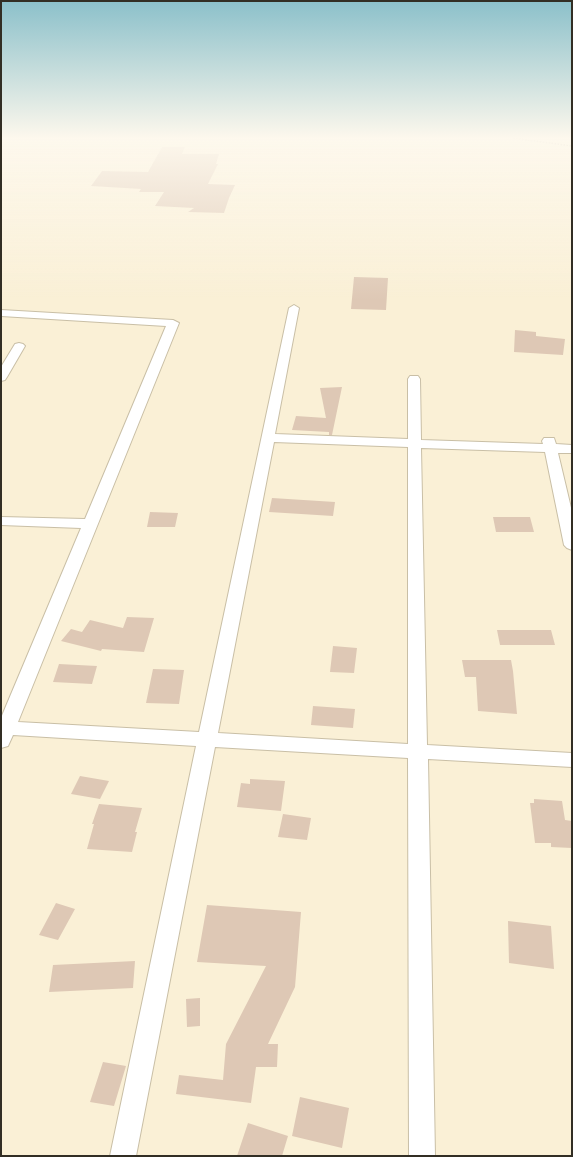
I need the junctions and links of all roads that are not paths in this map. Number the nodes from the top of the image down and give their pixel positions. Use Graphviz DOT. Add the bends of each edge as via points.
graph roads {
  1 [pos="294,308"];
  2 [pos="1,314"];
  3 [pos="19,346"];
  4 [pos="1,377"];
  5 [pos="414,379"];
  6 [pos="268,438"];
  7 [pos="415,444"];
  8 [pos="550,445"];
  9 [pos="572,449"];
  10 [pos="1,521"];
  11 [pos="91,524"];
  12 [pos="572,545"];
  13 [pos="3,733"];
  14 [pos="207,740"];
  15 [pos="418,752"];
  16 [pos="572,760"];
  17 [pos="124,1156"];
  18 [pos="422,1156"];
  1 -- 6 [label="street"];
  2 -- 11 [label="street" via="173,323"];
  3 -- 4 [label="street"];
  5 -- 7 [label="street"];
  6 -- 7 [label="street"];
  6 -- 14 [label="street"];
  7 -- 8 [label="street"];
  7 -- 15 [label="street"];
  8 -- 9 [label="street"];
  8 -- 12 [label="street"];
  10 -- 11 [label="street"];
  11 -- 13 [label="street"];
  13 -- 14 [label="street"];
  14 -- 15 [label="street"];
  14 -- 17 [label="street"];
  15 -- 16 [label="street"];
  15 -- 18 [label="street"];
}
